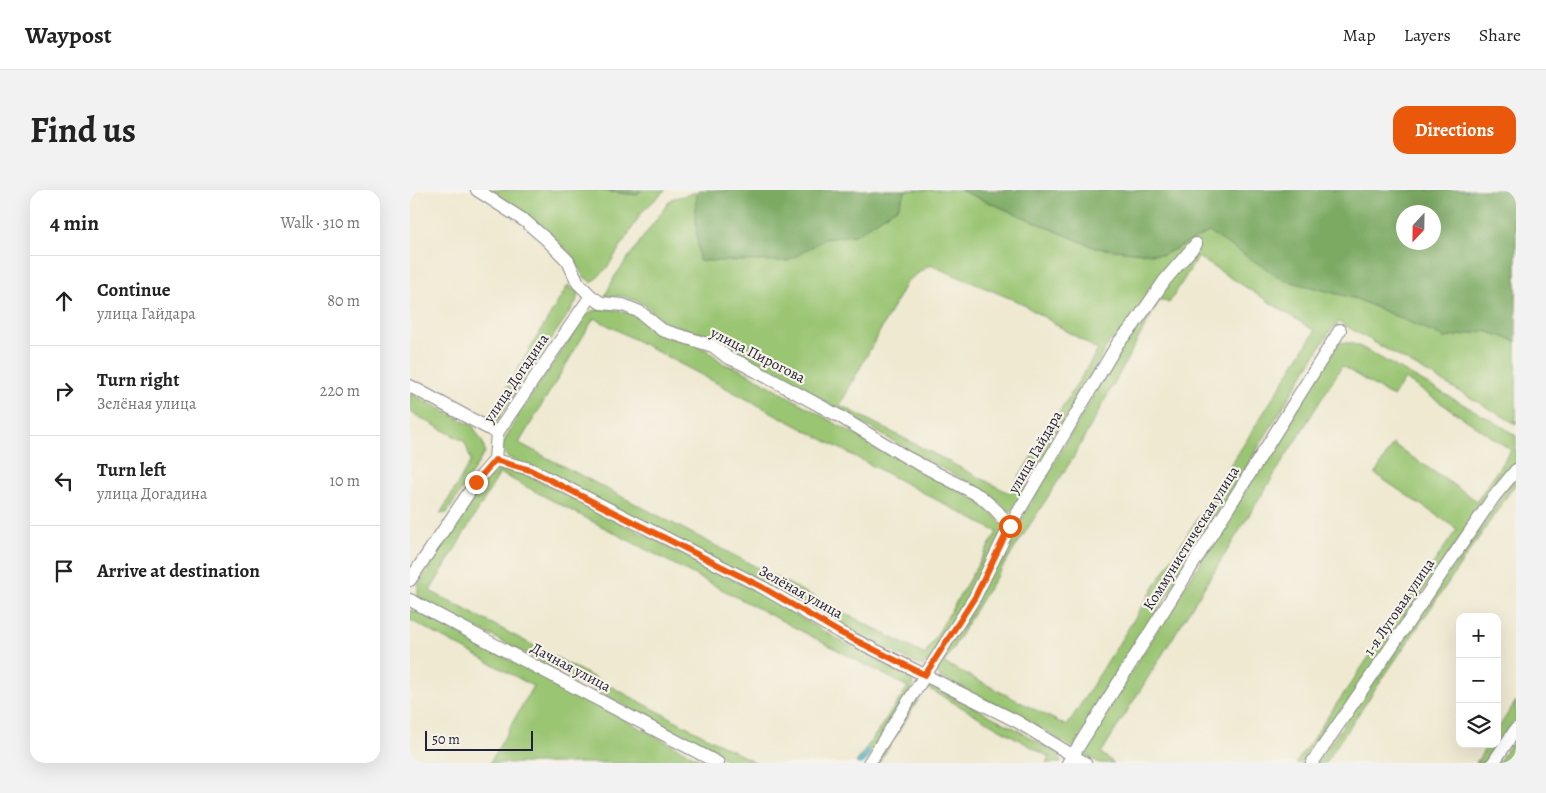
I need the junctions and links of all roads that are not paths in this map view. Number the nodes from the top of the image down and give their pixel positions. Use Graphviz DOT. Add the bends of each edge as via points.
graph roads {
  1 [pos="477,190"];
  2 [pos="1196,244"];
  3 [pos="591,296"];
  4 [pos="1340,330"];
  5 [pos="410,386"];
  6 [pos="498,433"];
  7 [pos="495,460"];
  8 [pos="1516,470"];
  9 [pos="1010,526"];
  10 [pos="410,580"];
  11 [pos="410,600"];
  12 [pos="925,675"];
  13 [pos="1516,728"];
  14 [pos="1071,759"];
  15 [pos="718,763"];
  16 [pos="869,763"];
  17 [pos="1085,763"];
  18 [pos="1312,763"];
  19 [pos="1493,763"];
  1 -- 3 [label="street" via="546,239 568,260 578,283"];
  2 -- 9 [label="street, улица Гайдара" via="1118,343"];
  3 -- 6 [label="street, улица Догадина"];
  3 -- 9 [label="street, улица Пирогова" via="601,303 624,305 640,312 662,330 713,346 727,357 980,496"];
  4 -- 14 [label="street, Коммунистическая улица"];
  5 -- 6 [label="street"];
  6 -- 7 [label="street, улица Догадина"];
  7 -- 10 [label="street" via="476,482"];
  7 -- 12 [label="street, Зелёная улица" via="530,470 762,587 839,632"];
  8 -- 18 [label="street, 1-я Луговая улица" via="1493,498"];
  9 -- 12 [label="street, улица Гайдара" via="975,597"];
  11 -- 15 [label="street, Дачная улица"];
  12 -- 14 [label="street, Зелёная улица" via="1018,722"];
  12 -- 16 [label="street, улица Гайдара"];
  13 -- 19 [label="street"];
  14 -- 17 [label="street, Зелёная улица"];
}
